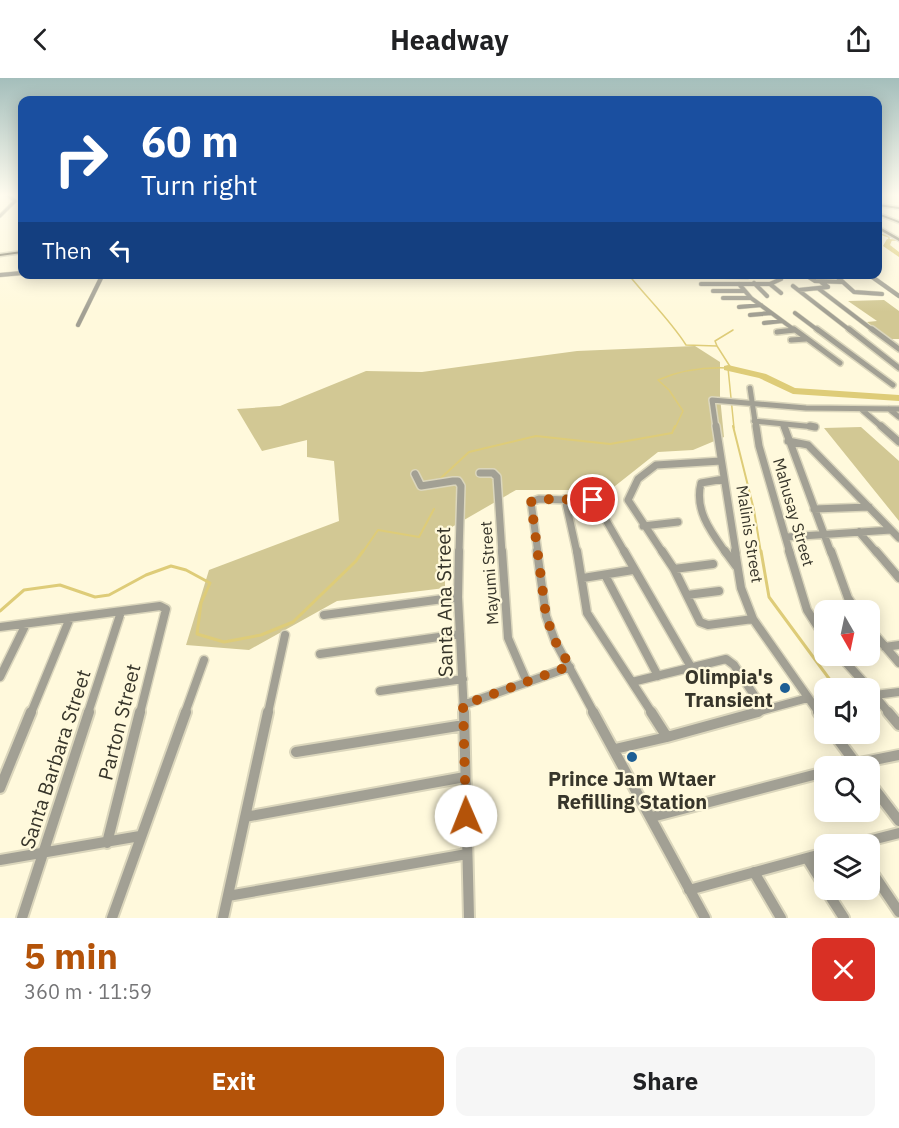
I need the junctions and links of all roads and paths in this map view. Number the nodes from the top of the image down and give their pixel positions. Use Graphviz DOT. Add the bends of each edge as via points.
graph roads {
  1 [pos="18,253"];
  2 [pos="0,255"];
  3 [pos="18,273"];
  4 [pos="0,274"];
  5 [pos="101,279"];
  6 [pos="717,279"];
  7 [pos="750,279"];
  8 [pos="782,279"];
  9 [pos="811,279"];
  10 [pos="840,279"];
  11 [pos="875,279"];
  12 [pos="821,282"];
  13 [pos="843,282"];
  14 [pos="701,284"];
  15 [pos="722,284"];
  16 [pos="739,284"];
  17 [pos="756,284"];
  18 [pos="770,284"];
  19 [pos="793,286"];
  20 [pos="819,289"];
  21 [pos="799,290"];
  22 [pos="713,291"];
  23 [pos="745,291"];
  24 [pos="781,293"];
  25 [pos="882,294"];
  26 [pos="767,296"];
  27 [pos="899,296"];
  28 [pos="723,298"];
  29 [pos="751,298"];
  30 [pos="761,305"];
  31 [pos="739,307"];
  32 [pos="771,313"];
  33 [pos="795,313"];
  34 [pos="750,315"];
  35 [pos="782,321"];
  36 [pos="764,323"];
  37 [pos="78,325"];
  38 [pos="812,327"];
  39 [pos="793,329"];
  40 [pos="777,332"];
  41 [pos="806,339"];
  42 [pos="791,340"];
  43 [pos="899,349"];
  44 [pos="840,363"];
  45 [pos="899,368"];
  46 [pos="893,385"];
  47 [pos="750,388"];
  48 [pos="753,404"];
  49 [pos="861,409"];
  50 [pos="889,409"];
  51 [pos="899,409"];
  52 [pos="899,417"];
  53 [pos="754,421"];
  54 [pos="783,424"];
  55 [pos="815,427"];
  56 [pos="788,441"];
  57 [pos="899,442"];
  58 [pos="721,461"];
  59 [pos="480,473"];
  60 [pos="415,474"];
  61 [pos="724,479"];
  62 [pos="565,499"];
  63 [pos="869,507"];
  64 [pos="813,509"];
  65 [pos="678,522"];
  66 [pos="643,526"];
  67 [pos="891,530"];
  68 [pos="859,532"];
  69 [pos="824,535"];
  70 [pos="787,537"];
  71 [pos="899,538"];
  72 [pos="712,564"];
  73 [pos="674,569"];
  74 [pos="738,569"];
  75 [pos="633,570"];
  76 [pos="605,575"];
  77 [pos="583,578"];
  78 [pos="899,578"];
  79 [pos="719,591"];
  80 [pos="687,595"];
  81 [pos="458,597"];
  82 [pos="849,600"];
  83 [pos="121,612"];
  84 [pos="324,615"];
  85 [pos="70,618"];
  86 [pos="753,619"];
  87 [pos="814,621"];
  88 [pos="26,624"];
  89 [pos="0,627"];
  90 [pos="460,634"];
  91 [pos="285,635"];
  92 [pos="880,641"];
  93 [pos="899,645"];
  94 [pos="885,647"];
  95 [pos="320,654"];
  96 [pos="204,660"];
  97 [pos="899,663"];
  98 [pos="570,666"];
  99 [pos="849,666"];
  100 [pos="691,667"];
  101 [pos="658,676"];
  102 [pos="0,677"];
  103 [pos="859,678"];
  104 [pos="463,680"];
  105 [pos="527,682"];
  106 [pos="632,682"];
  107 [pos="380,691"];
  108 [pos="880,691"];
  109 [pos="899,692"];
  110 [pos="808,698"];
  111 [pos="880,702"];
  112 [pos="463,705"];
  113 [pos="814,706"];
  114 [pos="764,710"];
  115 [pos="464,725"];
  116 [pos="899,725"];
  117 [pos="667,737"];
  118 [pos="615,749"];
  119 [pos="296,752"];
  120 [pos="899,755"];
  121 [pos="880,760"];
  122 [pos="814,775"];
  123 [pos="465,777"];
  124 [pos="0,788"];
  125 [pos="880,796"];
  126 [pos="245,817"];
  127 [pos="652,817"];
  128 [pos="899,821"];
  129 [pos="899,833"];
  130 [pos="140,836"];
  131 [pos="880,838"];
  132 [pos="107,843"];
  133 [pos="44,854"];
  134 [pos="467,854"];
  135 [pos="814,856"];
  136 [pos="807,858"];
  137 [pos="0,860"];
  138 [pos="814,869"];
  139 [pos="754,872"];
  140 [pos="880,884"];
  141 [pos="689,890"];
  142 [pos="228,896"];
  143 [pos="833,900"];
  144 [pos="899,912"];
  145 [pos="22,918"];
  146 [pos="112,918"];
  147 [pos="223,918"];
  148 [pos="468,918"];
  149 [pos="705,918"];
  150 [pos="781,918"];
  151 [pos="844,918"];
  1 -- 2 [label="main road"];
  3 -- 4 [label="street"];
  5 -- 37 [label="street"];
  6 -- 15 [label="street"];
  7 -- 17 [label="street"];
  8 -- 18 [label="street"];
  9 -- 12 [label="street"];
  10 -- 13 [label="street"];
  11 -- 27 [label="street"];
  12 -- 13 [label="street"];
  12 -- 20 [label="street" via="828,288"];
  13 -- 25 [label="street" via="854,292"];
  14 -- 15 [label="street"];
  15 -- 16 [label="street"];
  16 -- 17 [label="street"];
  16 -- 23 [label="street"];
  17 -- 18 [label="street"];
  17 -- 26 [label="street"];
  18 -- 24 [label="street"];
  19 -- 21 [label="street"];
  20 -- 21 [label="street"];
  20 -- 43 [label="street"];
  21 -- 45 [label="street"];
  22 -- 23 [label="street"];
  23 -- 29 [label="street"];
  28 -- 29 [label="street"];
  29 -- 30 [label="street"];
  30 -- 31 [label="street"];
  30 -- 32 [label="street"];
  32 -- 34 [label="street"];
  32 -- 35 [label="street"];
  33 -- 38 [label="street"];
  35 -- 36 [label="street"];
  35 -- 39 [label="street"];
  38 -- 39 [label="street"];
  38 -- 46 [label="street"];
  39 -- 40 [label="street"];
  39 -- 41 [label="street"];
  41 -- 42 [label="street"];
  41 -- 44 [label="street"];
  47 -- 48 [label="street, Mahusay Street"];
  48 -- 49 [label="street"];
  48 -- 53 [label="street, Mahusay Street"];
  48 -- 58 [label="street, Malinis Street" via="712,400"];
  49 -- 50 [label="street"];
  49 -- 57 [label="street"];
  50 -- 51 [label="street"];
  50 -- 52 [label="street"];
  53 -- 54 [label="street"];
  53 -- 70 [label="street, Mahusay Street"];
  54 -- 55 [label="street"];
  54 -- 56 [label="street"];
  56 -- 63 [label="street" via="808,445"];
  56 -- 64 [label="street"];
  58 -- 61 [label="street, Malinis Street"];
  58 -- 66 [label="street" via="652,467 638,479 628,500"];
  59 -- 105 [label="street, Mayumi Street" via="497,477 508,639"];
  60 -- 81 [label="street, Santa Ana Street" via="421,486 458,481 461,486"];
  61 -- 74 [label="street, Malinis Street"];
  61 -- 74 [label="street" via="701,483 698,500 707,525"];
  62 -- 75 [label="street" via="596,502"];
  62 -- 77 [label="street"];
  62 -- 98 [label="street" via="531,502 546,616"];
  63 -- 64 [label="street"];
  63 -- 67 [label="street"];
  64 -- 69 [label="street"];
  65 -- 66 [label="street"];
  66 -- 73 [label="street"];
  67 -- 68 [label="street"];
  67 -- 71 [label="street"];
  68 -- 69 [label="street"];
  68 -- 78 [label="street"];
  69 -- 70 [label="street"];
  69 -- 82 [label="street"];
  70 -- 87 [label="street, Mahusay Street" via="807,610"];
  72 -- 73 [label="street"];
  73 -- 80 [label="street"];
  74 -- 86 [label="street, Malinis Street"];
  75 -- 76 [label="street"];
  75 -- 100 [label="street"];
  76 -- 77 [label="street"];
  76 -- 101 [label="street"];
  77 -- 106 [label="street" via="587,613"];
  79 -- 80 [label="street"];
  80 -- 86 [label="street" via="704,624"];
  81 -- 84 [label="street"];
  81 -- 90 [label="street, Santa Ana Street"];
  83 -- 85 [label="street"];
  83 -- 132 [label="street, Parton Street" via="160,606 166,609"];
  83 -- 133 [label="street, Santa Barbara Street"];
  85 -- 88 [label="street"];
  85 -- 124 [label="street"];
  86 -- 110 [label="street, Malinis Street"];
  88 -- 89 [label="street"];
  88 -- 102 [label="street"];
  90 -- 95 [label="street"];
  90 -- 104 [label="street, Santa Ana Street"];
  91 -- 126 [label="street"];
  92 -- 94 [label="street"];
  93 -- 94 [label="street"];
  94 -- 97 [label="street"];
  96 -- 130 [label="street"];
  98 -- 105 [label="street"];
  98 -- 118 [label="street"];
  99 -- 103 [label="street"];
  100 -- 101 [label="street"];
  100 -- 114 [label="street" via="720,659 730,661"];
  101 -- 106 [label="street"];
  104 -- 107 [label="street"];
  104 -- 112 [label="street, Santa Ana Street"];
  105 -- 112 [label="street"];
  106 -- 117 [label="street"];
  108 -- 109 [label="street"];
  110 -- 113 [label="street, Malinis Street"];
  110 -- 114 [label="street"];
  111 -- 116 [label="street"];
  112 -- 115 [label="street, Santa Ana Street"];
  114 -- 117 [label="street"];
  115 -- 119 [label="street"];
  115 -- 123 [label="street, Santa Ana Street"];
  117 -- 118 [label="street"];
  118 -- 127 [label="street"];
  120 -- 121 [label="street"];
  122 -- 127 [label="street"];
  123 -- 126 [label="street"];
  123 -- 134 [label="street, Santa Ana Street"];
  125 -- 128 [label="street"];
  126 -- 142 [label="street"];
  127 -- 141 [label="street"];
  129 -- 131 [label="street"];
  130 -- 132 [label="street"];
  130 -- 146 [label="street"];
  132 -- 133 [label="street"];
  133 -- 137 [label="street"];
  133 -- 145 [label="street, Santa Barbara Street"];
  134 -- 142 [label="street"];
  134 -- 148 [label="street, Santa Ana Street"];
  135 -- 136 [label="street"];
  136 -- 138 [label="street"];
  136 -- 139 [label="street"];
  139 -- 141 [label="street"];
  139 -- 150 [label="street"];
  140 -- 144 [label="street"];
  141 -- 149 [label="street"];
  142 -- 147 [label="street"];
  143 -- 151 [label="street"];
}
